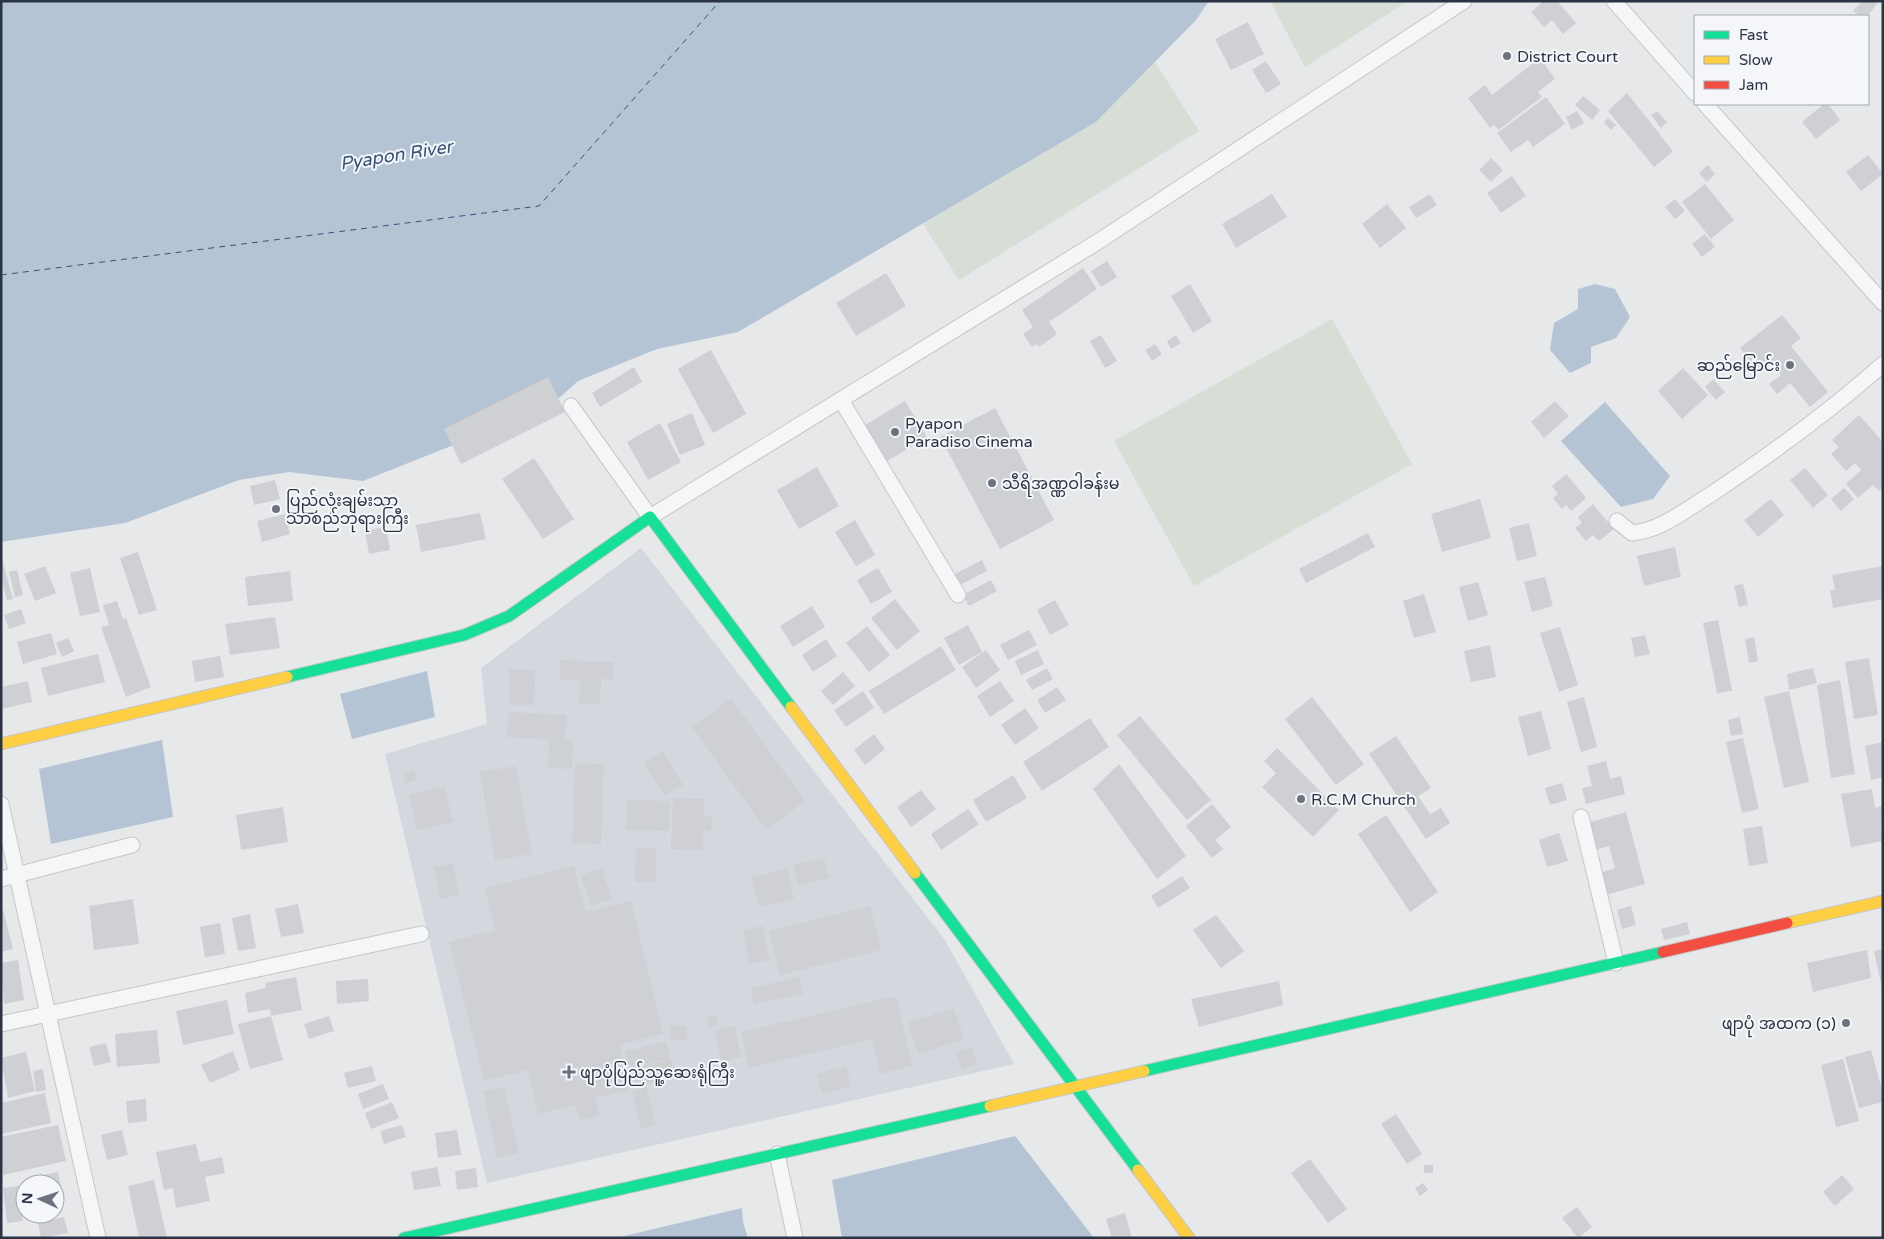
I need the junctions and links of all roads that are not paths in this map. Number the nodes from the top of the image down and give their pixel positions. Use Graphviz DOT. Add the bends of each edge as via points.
graph roads {
  1 [pos="1464,1"];
  2 [pos="1614,1"];
  3 [pos="1694,92"];
  4 [pos="1706,105"];
  5 [pos="1883,304"];
  6 [pos="1883,364"];
  7 [pos="841,400"];
  8 [pos="571,406"];
  9 [pos="650,517"];
  10 [pos="1617,521"];
  11 [pos="958,595"];
  12 [pos="1,744"];
  13 [pos="1,804"];
  14 [pos="1581,817"];
  15 [pos="132,845"];
  16 [pos="17,876"];
  17 [pos="1,879"];
  18 [pos="1883,901"];
  19 [pos="421,934"];
  20 [pos="1616,963"];
  21 [pos="48,1014"];
  22 [pos="1,1024"];
  23 [pos="1076,1087"];
  24 [pos="777,1154"];
  25 [pos="417,1236"];
  26 [pos="98,1238"];
  27 [pos="404,1238"];
  28 [pos="795,1238"];
  29 [pos="1189,1238"];
  1 -- 7 [label="street" via="1099,241"];
  2 -- 3 [label="street"];
  4 -- 5 [label="street"];
  6 -- 10 [label="street" via="1759,463 1664,524 1646,532 1632,533"];
  7 -- 9 [label="street"];
  7 -- 11 [label="street"];
  8 -- 9 [label="street"];
  9 -- 12 [label="main road" via="508,616 464,635"];
  9 -- 23 [label="main road"];
  13 -- 16 [label="street"];
  14 -- 20 [label="street"];
  15 -- 16 [label="street"];
  16 -- 17 [label="street"];
  16 -- 21 [label="street"];
  18 -- 20 [label="main road"];
  19 -- 21 [label="street"];
  20 -- 23 [label="main road"];
  21 -- 22 [label="street"];
  21 -- 26 [label="street"];
  23 -- 24 [label="main road"];
  23 -- 29 [label="main road"];
  24 -- 25 [label="main road"];
  24 -- 28 [label="street"];
  25 -- 27 [label="main road"];
}
